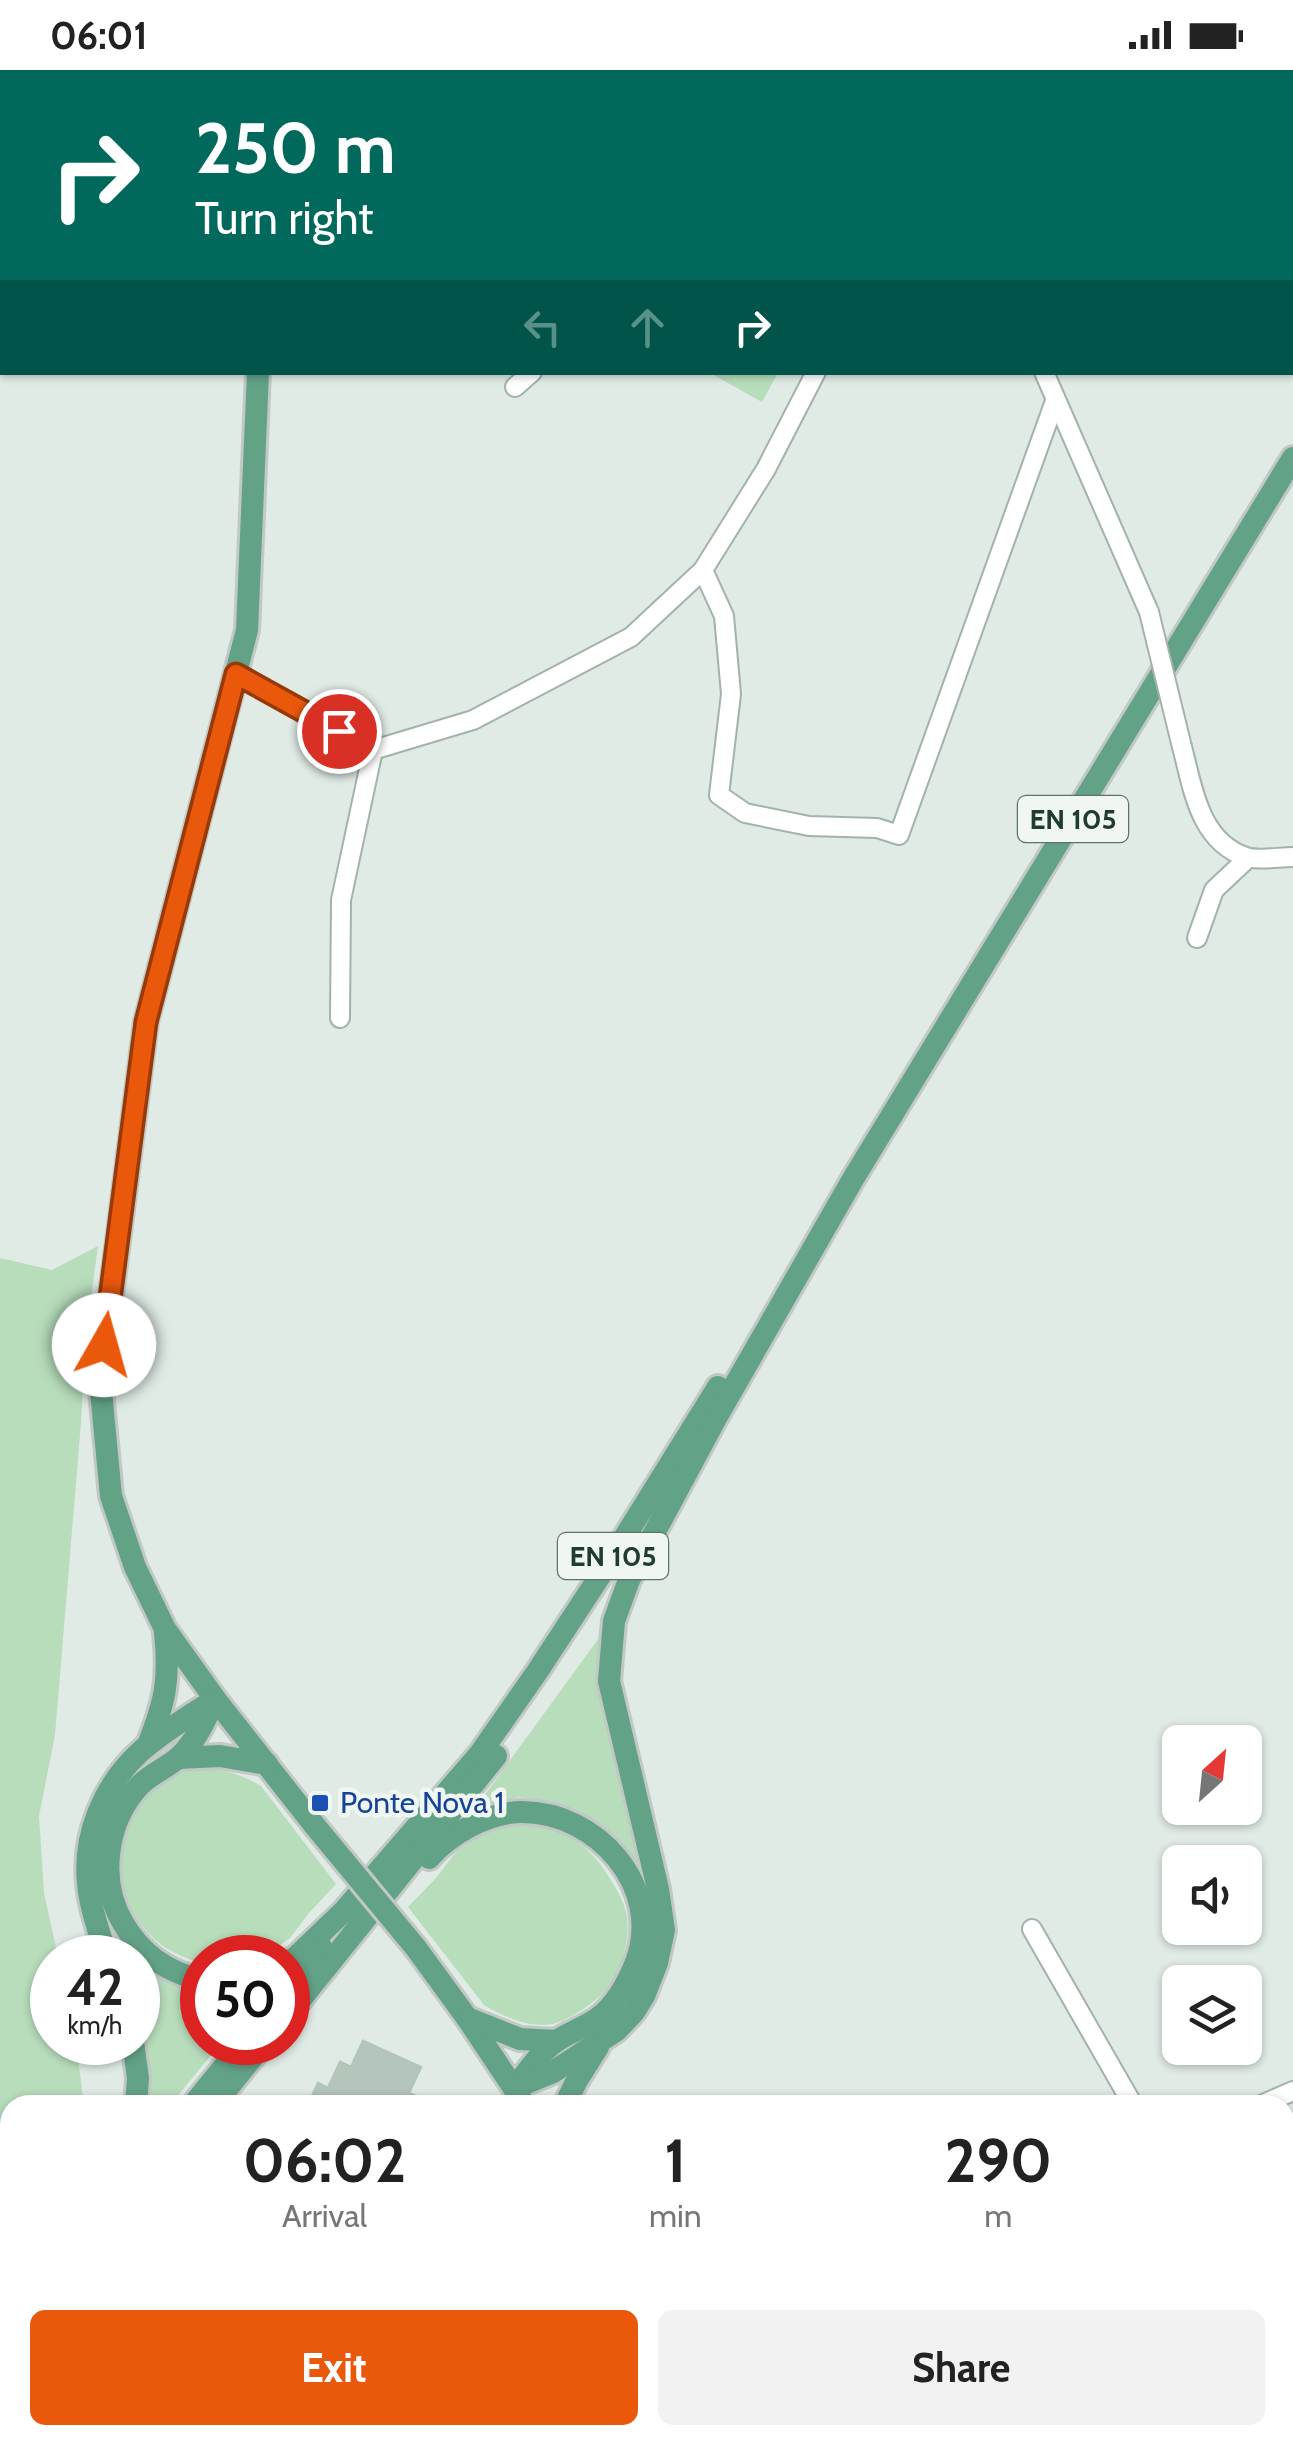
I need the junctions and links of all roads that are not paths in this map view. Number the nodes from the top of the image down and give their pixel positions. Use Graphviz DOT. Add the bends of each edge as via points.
graph roads {
  1 [pos="258,375"];
  2 [pos="529,375"];
  3 [pos="814,375"];
  4 [pos="1045,375"];
  5 [pos="515,387"];
  6 [pos="1055,401"];
  7 [pos="1293,458"];
  8 [pos="703,570"];
  9 [pos="236,674"];
  10 [pos="373,750"];
  11 [pos="1248,858"];
  12 [pos="1293,858"];
  13 [pos="1197,938"];
  14 [pos="340,1018"];
  15 [pos="853,1179"];
  16 [pos="716,1418"];
  17 [pos="165,1629"];
  18 [pos="215,1699"];
  19 [pos="148,1745"];
  20 [pos="178,1758"];
  21 [pos="266,1764"];
  22 [pos="344,1911"];
  23 [pos="1032,1929"];
  24 [pos="100,1935"];
  25 [pos="310,1944"];
  26 [pos="310,1963"];
  27 [pos="330,1963"];
  28 [pos="180,1974"];
  29 [pos="310,1988"];
  30 [pos="467,2018"];
  31 [pos="603,2040"];
  32 [pos="556,2041"];
  33 [pos="136,2065"];
  34 [pos="225,2065"];
  35 [pos="247,2065"];
  36 [pos="137,2095"];
  37 [pos="201,2095"];
  38 [pos="222,2095"];
  39 [pos="519,2095"];
  40 [pos="521,2095"];
  41 [pos="523,2095"];
  42 [pos="570,2095"];
  43 [pos="1127,2095"];
  1 -- 9 [label="main road" via="247,630"];
  2 -- 5 [label="street"];
  3 -- 8 [label="street"];
  4 -- 6 [label="street"];
  6 -- 8 [label="street" via="899,835 746,813 719,795 731,694 724,616"];
  6 -- 11 [label="street, bridge" via="1148,612 1200,816 1220,842"];
  7 -- 15 [label="main road, EN 105"];
  8 -- 10 [label="street" via="631,637 473,720"];
  9 -- 10 [label="street"];
  9 -- 17 [label="main road" via="146,1022 100,1381 111,1496"];
  10 -- 14 [label="street" via="341,900"];
  11 -- 12 [label="street"];
  11 -- 13 [label="street" via="1214,890"];
  15 -- 16 [label="main road, EN 105"];
  15 -- 22 [label="main road, EN 105" via="538,1672 479,1755"];
  16 -- 27 [label="main road, EN 105" via="491,1764"];
  16 -- 31 [label="main road" via="629,1580 614,1621 609,1681 664,1930 644,1996"];
  17 -- 18 [label="main road"];
  17 -- 19 [label="main road" via="166,1695"];
  18 -- 19 [label="main road"];
  18 -- 20 [label="main road"];
  18 -- 21 [label="main road"];
  19 -- 24 [label="main road" via="119,1776 93,1827 88,1884"];
  20 -- 21 [label="main road"];
  20 -- 28 [label="main road" via="140,1785 122,1810 108,1860 110,1887 134,1941"];
  21 -- 30 [label="main road, bridge"];
  22 -- 25 [label="main road"];
  22 -- 26 [label="main road, EN 105"];
  23 -- 43 [label="street"];
  27 -- 29 [label="main road, EN 105"];
  27 -- 32 [label="main road" via="462,1831 518,1812 554,1816 595,1836 628,1872 643,1929 616,2000 599,2018"];
  30 -- 32 [label="main road" via="520,2038"];
  30 -- 39 [label="main road"];
  31 -- 41 [label="main road"];
  31 -- 42 [label="main road"];
  32 -- 40 [label="main road" via="540,2056"];
  33 -- 36 [label="main road"];
  34 -- 37 [label="main road"];
  35 -- 38 [label="main road"];
}
